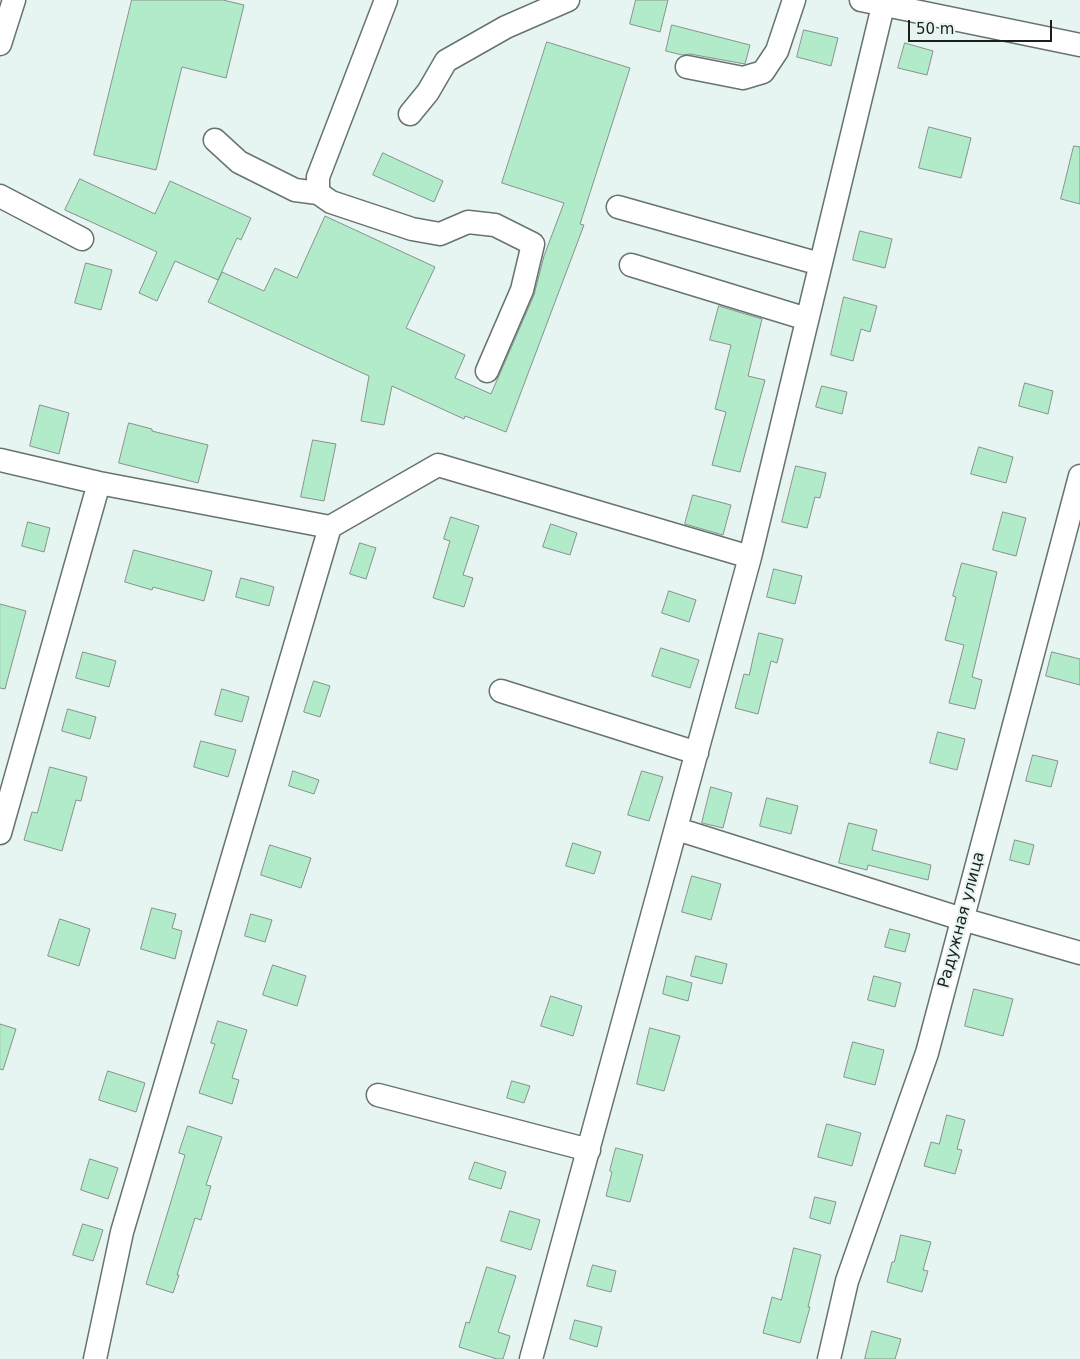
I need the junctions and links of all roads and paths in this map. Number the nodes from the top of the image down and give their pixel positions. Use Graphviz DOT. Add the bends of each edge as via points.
graph roads {
  1 [pos="14,0"];
  2 [pos="386,0"];
  3 [pos="568,0"];
  4 [pos="794,0"];
  5 [pos="861,0"];
  6 [pos="883,6"];
  7 [pos="921,6"];
  8 [pos="0,44"];
  9 [pos="1080,45"];
  10 [pos="687,67"];
  11 [pos="410,114"];
  12 [pos="215,140"];
  13 [pos="318,193"];
  14 [pos="0,196"];
  15 [pos="618,207"];
  16 [pos="82,239"];
  17 [pos="820,264"];
  18 [pos="632,265"];
  19 [pos="807,319"];
  20 [pos="487,371"];
  21 [pos="0,460"];
  22 [pos="1080,476"];
  23 [pos="99,483"];
  24 [pos="330,527"];
  25 [pos="750,557"];
  26 [pos="502,691"];
  27 [pos="697,753"];
  28 [pos="677,829"];
  29 [pos="0,833"];
  30 [pos="962,918"];
  31 [pos="1080,952"];
  32 [pos="378,1095"];
  33 [pos="589,1150"];
  34 [pos="95,1359"];
  35 [pos="531,1359"];
  36 [pos="829,1359"];
  1 -- 8 [label="street"];
  2 -- 13 [label="street" via="318,177"];
  3 -- 11 [label="street" via="506,27 446,61 428,92"];
  4 -- 10 [label="street" via="777,51 763,72 743,78"];
  5 -- 6 [label="street"];
  6 -- 7 [label="street"];
  6 -- 17 [label="street"];
  7 -- 9 [label="street"];
  12 -- 13 [label="street" via="239,162 295,190"];
  13 -- 20 [label="street" via="332,202 412,229 440,234 468,222 495,226 533,244 522,290"];
  14 -- 16 [label="street"];
  15 -- 17 [label="street"];
  17 -- 19 [label="street"];
  18 -- 19 [label="street"];
  19 -- 25 [label="street"];
  21 -- 23 [label="street"];
  22 -- 30 [label="street, Радужная улица"];
  23 -- 24 [label="street"];
  23 -- 29 [label="street"];
  24 -- 25 [label="street" via="438,465"];
  24 -- 34 [label="street" via="122,1232"];
  25 -- 27 [label="street"];
  26 -- 27 [label="street"];
  27 -- 28 [label="street"];
  28 -- 30 [label="street"];
  28 -- 33 [label="street"];
  30 -- 31 [label="street"];
  30 -- 36 [label="street, Радужная улица" via="927,1053 847,1281"];
  32 -- 33 [label="street"];
  33 -- 35 [label="street"];
}
